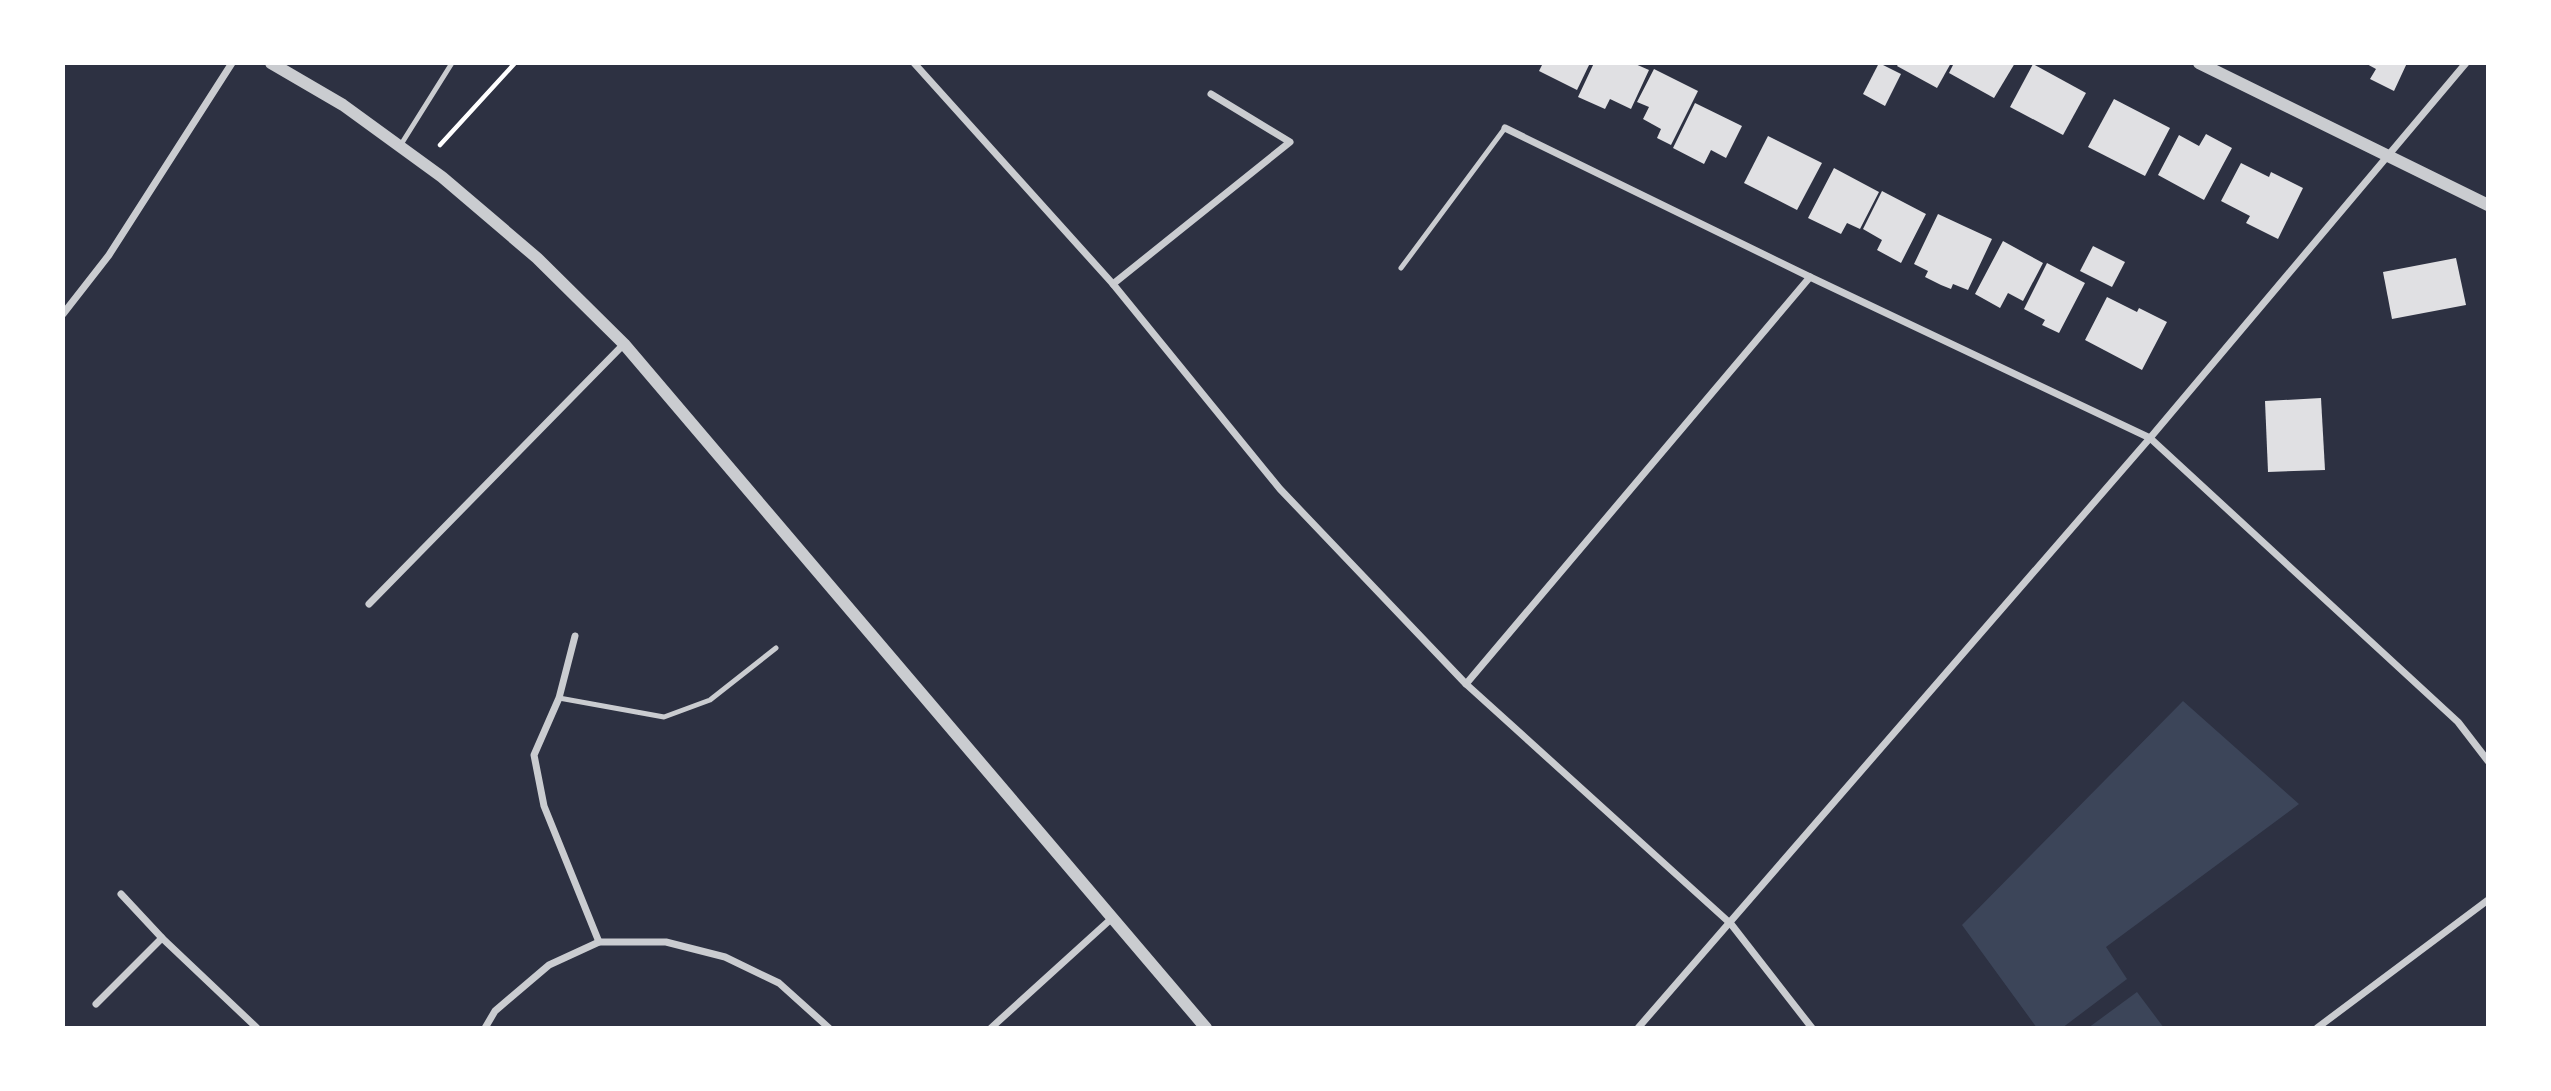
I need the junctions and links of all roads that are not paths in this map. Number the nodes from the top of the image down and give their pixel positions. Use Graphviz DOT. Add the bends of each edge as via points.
graph roads {
  1 [pos="232,63"];
  2 [pos="271,63"];
  3 [pos="452,63"];
  4 [pos="914,63"];
  5 [pos="2199,63"];
  6 [pos="2466,63"];
  7 [pos="1211,94"];
  8 [pos="1505,128"];
  9 [pos="400,146"];
  10 [pos="2388,155"];
  11 [pos="2488,205"];
  12 [pos="1401,268"];
  13 [pos="1810,276"];
  14 [pos="1113,285"];
  15 [pos="63,314"];
  16 [pos="624,344"];
  17 [pos="2150,438"];
  18 [pos="369,604"];
  19 [pos="575,636"];
  20 [pos="776,648"];
  21 [pos="1466,684"];
  22 [pos="559,698"];
  23 [pos="2488,761"];
  24 [pos="121,894"];
  25 [pos="2488,900"];
  26 [pos="1111,919"];
  27 [pos="1731,923"];
  28 [pos="162,938"];
  29 [pos="599,942"];
  30 [pos="96,1004"];
  31 [pos="257,1028"];
  32 [pos="485,1028"];
  33 [pos="829,1028"];
  34 [pos="991,1028"];
  35 [pos="1206,1028"];
  36 [pos="1638,1028"];
  37 [pos="1812,1028"];
  38 [pos="2317,1028"];
  1 -- 15 [label="street" via="109,255"];
  2 -- 9 [label="street" via="343,105"];
  3 -- 9 [label="lane"];
  4 -- 14 [label="street"];
  5 -- 10 [label="street"];
  6 -- 10 [label="street"];
  7 -- 14 [label="street" via="1290,142"];
  8 -- 12 [label="lane"];
  8 -- 13 [label="street"];
  9 -- 16 [label="street" via="537,258"];
  10 -- 11 [label="street"];
  10 -- 17 [label="street"];
  13 -- 17 [label="street"];
  13 -- 21 [label="street"];
  14 -- 21 [label="street" via="1280,489"];
  16 -- 18 [label="street"];
  16 -- 26 [label="street"];
  17 -- 23 [label="street" via="2458,722"];
  17 -- 27 [label="street"];
  19 -- 22 [label="street"];
  20 -- 22 [label="lane" via="710,700 664,717"];
  21 -- 27 [label="street"];
  22 -- 29 [label="street" via="534,755 544,806"];
  24 -- 28 [label="street"];
  25 -- 38 [label="street"];
  26 -- 34 [label="street"];
  26 -- 35 [label="street"];
  27 -- 36 [label="street"];
  27 -- 37 [label="street"];
  28 -- 30 [label="street"];
  28 -- 31 [label="street"];
  29 -- 32 [label="street" via="549,965 495,1011"];
  29 -- 33 [label="street" via="666,942 725,957 779,983"];
}
